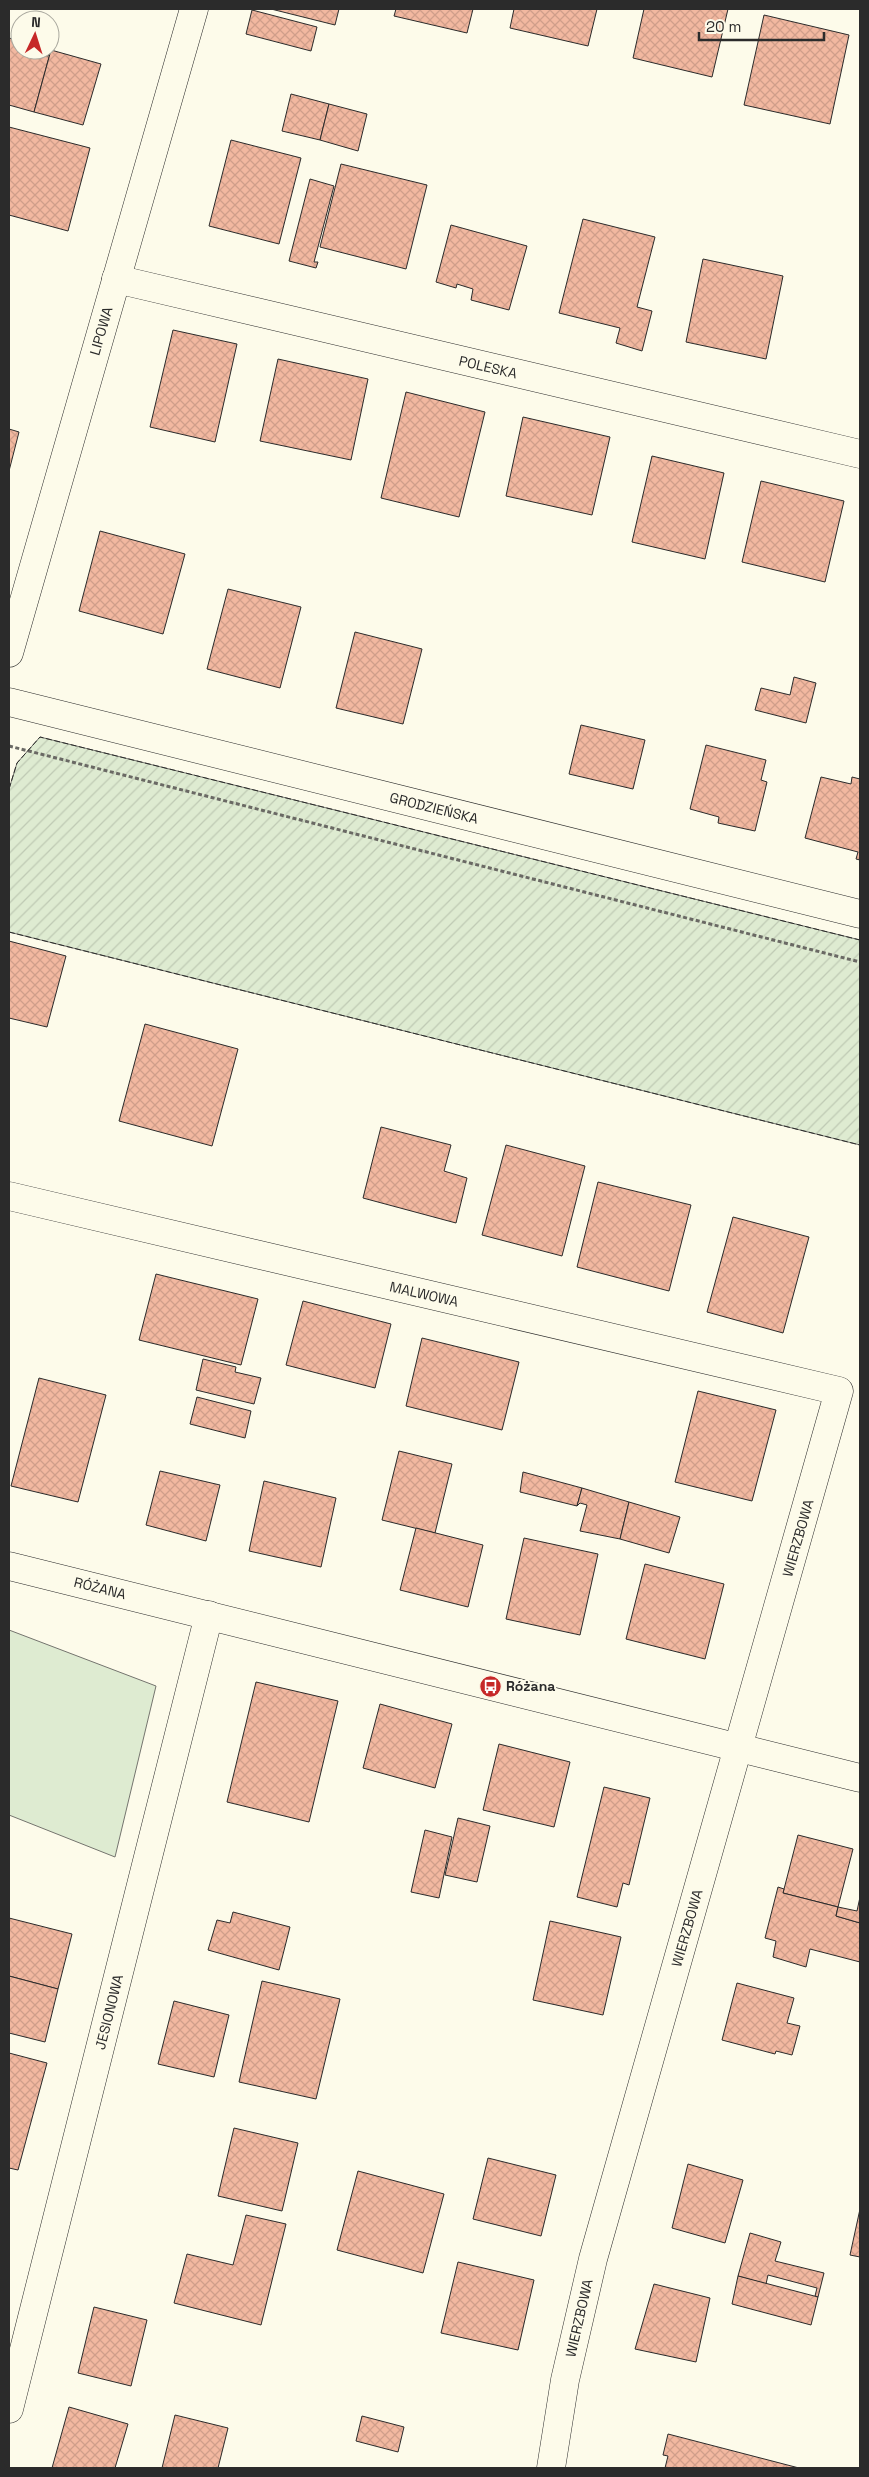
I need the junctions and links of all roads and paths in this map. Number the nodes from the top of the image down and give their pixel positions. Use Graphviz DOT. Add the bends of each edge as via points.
graph roads {
  1 [pos="194,9"];
  2 [pos="116,279"];
  3 [pos="860,454"];
  4 [pos="9,653"];
  5 [pos="9,702"];
  6 [pos="9,746"];
  7 [pos="860,914"];
  8 [pos="860,962"];
  9 [pos="9,1196"];
  10 [pos="839,1391"];
  11 [pos="9,1566"];
  12 [pos="209,1615"];
  13 [pos="738,1748"];
  14 [pos="860,1778"];
  15 [pos="9,2409"];
  16 [pos="551,2468"];
  1 -- 2 [label="street, LIPOWA"];
  2 -- 3 [label="street, POLESKA"];
  2 -- 4 [label="street, LIPOWA"];
  5 -- 7 [label="street, GRODZIEŃSKA"];
  6 -- 8 [label="path"];
  9 -- 10 [label="street, MALWOWA"];
  10 -- 13 [label="street, WIERZBOWA"];
  11 -- 12 [label="street, RÓŻANA"];
  12 -- 13 [label="street, RÓŻANA"];
  12 -- 15 [label="street, JESIONOWA"];
  13 -- 14 [label="street, RÓŻANA"];
  13 -- 16 [label="street, WIERZBOWA" via="593,2259 565,2380"];
}
